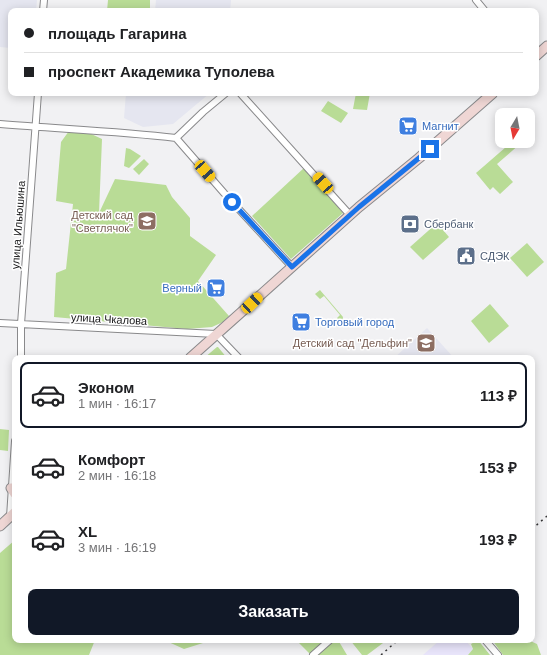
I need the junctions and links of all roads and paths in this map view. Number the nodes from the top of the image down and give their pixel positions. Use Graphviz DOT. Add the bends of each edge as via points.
graph roads {
  1 [pos="476,0"];
  2 [pos="483,8"];
  3 [pos="547,46"];
  4 [pos="539,53"];
  5 [pos="38,96"];
  6 [pos="222,96"];
  7 [pos="243,96"];
  8 [pos="490,96"];
  9 [pos="0,124"];
  10 [pos="35,128"];
  11 [pos="176,138"];
  12 [pos="350,215"];
  13 [pos="292,267"];
  14 [pos="0,323"];
  15 [pos="21,324"];
  16 [pos="216,334"];
  17 [pos="21,355"];
  18 [pos="193,355"];
  19 [pos="236,355"];
  20 [pos="12,514"];
  21 [pos="0,526"];
  22 [pos="327,643"];
  23 [pos="488,643"];
  24 [pos="313,655"];
  25 [pos="498,655"];
  1 -- 2 [label="street"];
  3 -- 4 [label="main road"];
  5 -- 10 [label="street, улица Ильюшина"];
  6 -- 11 [label="street"];
  7 -- 12 [label="street"];
  8 -- 12 [label="main road"];
  9 -- 10 [label="street"];
  10 -- 11 [label="street" via="107,131"];
  10 -- 15 [label="street, улица Ильюшина"];
  11 -- 13 [label="street"];
  12 -- 13 [label="main road"];
  13 -- 16 [label="main road"];
  14 -- 15 [label="street, улица Чкалова"];
  15 -- 16 [label="street, улица Чкалова"];
  15 -- 17 [label="street, улица Ильюшина"];
  16 -- 18 [label="main road"];
  16 -- 19 [label="street"];
  20 -- 21 [label="main road"];
  22 -- 24 [label="street"];
  23 -- 25 [label="street"];
}
